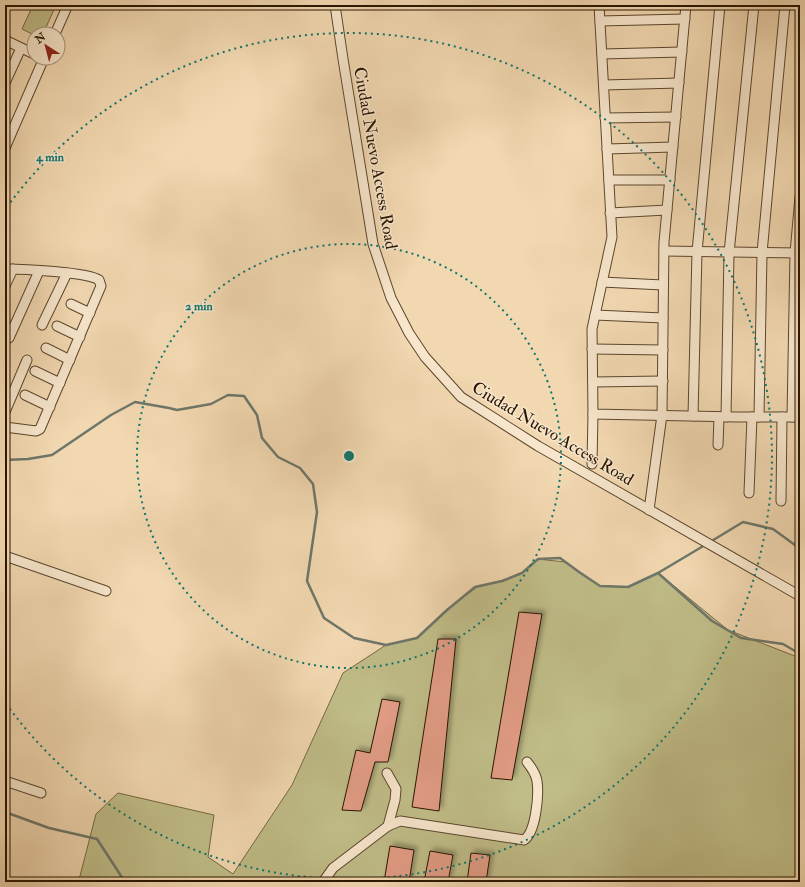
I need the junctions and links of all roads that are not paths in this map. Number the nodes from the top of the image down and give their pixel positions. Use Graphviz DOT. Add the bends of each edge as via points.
graph roads {
  1 [pos="335,5"];
  2 [pos="599,5"];
  3 [pos="686,5"];
  4 [pos="720,5"];
  5 [pos="754,5"];
  6 [pos="785,5"];
  7 [pos="67,7"];
  8 [pos="685,19"];
  9 [pos="600,21"];
  10 [pos="59,26"];
  11 [pos="5,40"];
  12 [pos="20,48"];
  13 [pos="26,51"];
  14 [pos="682,52"];
  15 [pos="602,54"];
  16 [pos="41,66"];
  17 [pos="5,83"];
  18 [pos="679,83"];
  19 [pos="604,85"];
  20 [pos="676,117"];
  21 [pos="605,118"];
  22 [pos="673,147"];
  23 [pos="5,148"];
  24 [pos="607,149"];
  25 [pos="609,180"];
  26 [pos="670,180"];
  27 [pos="800,197"];
  28 [pos="667,210"];
  29 [pos="610,213"];
  30 [pos="664,251"];
  31 [pos="697,252"];
  32 [pos="729,253"];
  33 [pos="762,253"];
  34 [pos="797,253"];
  35 [pos="9,269"];
  36 [pos="40,271"];
  37 [pos="66,274"];
  38 [pos="602,282"];
  39 [pos="663,285"];
  40 [pos="5,286"];
  41 [pos="71,304"];
  42 [pos="90,313"];
  43 [pos="595,315"];
  44 [pos="663,318"];
  45 [pos="42,325"];
  46 [pos="57,326"];
  47 [pos="80,336"];
  48 [pos="9,338"];
  49 [pos="46,348"];
  50 [pos="592,349"];
  51 [pos="663,350"];
  52 [pos="27,360"];
  53 [pos="70,360"];
  54 [pos="35,372"];
  55 [pos="663,381"];
  56 [pos="593,382"];
  57 [pos="60,383"];
  58 [pos="25,395"];
  59 [pos="50,407"];
  60 [pos="5,412"];
  61 [pos="593,414"];
  62 [pos="662,415"];
  63 [pos="693,416"];
  64 [pos="723,417"];
  65 [pos="755,417"];
  66 [pos="782,417"];
  67 [pos="796,417"];
  68 [pos="5,427"];
  69 [pos="718,445"];
  70 [pos="592,464"];
  71 [pos="749,493"];
  72 [pos="781,501"];
  73 [pos="649,510"];
  74 [pos="5,556"];
  75 [pos="106,591"];
  76 [pos="800,596"];
  77 [pos="527,762"];
  78 [pos="387,773"];
  79 [pos="5,781"];
  80 [pos="42,793"];
  81 [pos="388,826"];
  82 [pos="323,882"];
  1 -- 73 [label="street, Ciudad Nuevo Access Road" via="373,244 391,298 408,333 424,358 461,397 538,446"];
  2 -- 9 [label="street"];
  3 -- 8 [label="street"];
  4 -- 31 [label="street"];
  5 -- 32 [label="street"];
  6 -- 33 [label="street"];
  7 -- 10 [label="street"];
  8 -- 9 [label="street"];
  8 -- 14 [label="street"];
  9 -- 15 [label="street"];
  11 -- 12 [label="street"];
  12 -- 13 [label="street"];
  12 -- 17 [label="street"];
  14 -- 15 [label="street"];
  14 -- 18 [label="street"];
  15 -- 19 [label="street"];
  16 -- 23 [label="street"];
  18 -- 19 [label="street"];
  18 -- 20 [label="street"];
  19 -- 21 [label="street"];
  20 -- 21 [label="street"];
  20 -- 22 [label="street"];
  21 -- 24 [label="street"];
  22 -- 24 [label="street"];
  22 -- 26 [label="street"];
  24 -- 25 [label="street"];
  25 -- 26 [label="street"];
  25 -- 29 [label="street"];
  26 -- 28 [label="street"];
  27 -- 34 [label="street"];
  28 -- 29 [label="street"];
  28 -- 30 [label="street"];
  29 -- 38 [label="street" via="612,237"];
  30 -- 31 [label="street"];
  30 -- 39 [label="street"];
  31 -- 32 [label="street"];
  31 -- 63 [label="street"];
  32 -- 33 [label="street"];
  32 -- 64 [label="street"];
  33 -- 34 [label="street"];
  33 -- 65 [label="street"];
  34 -- 67 [label="street"];
  35 -- 36 [label="street"];
  35 -- 40 [label="street"];
  36 -- 37 [label="street"];
  36 -- 48 [label="street"];
  37 -- 42 [label="street" via="94,277 101,283"];
  37 -- 45 [label="street"];
  38 -- 39 [label="street"];
  38 -- 43 [label="street"];
  39 -- 44 [label="street"];
  41 -- 42 [label="street"];
  42 -- 47 [label="street"];
  43 -- 44 [label="street"];
  43 -- 50 [label="street"];
  44 -- 51 [label="street"];
  46 -- 47 [label="street"];
  47 -- 53 [label="street"];
  49 -- 53 [label="street"];
  50 -- 51 [label="street"];
  50 -- 56 [label="street"];
  51 -- 55 [label="street"];
  52 -- 60 [label="street"];
  53 -- 57 [label="street"];
  54 -- 57 [label="street"];
  55 -- 56 [label="street"];
  55 -- 62 [label="street"];
  56 -- 61 [label="street"];
  57 -- 59 [label="street"];
  58 -- 59 [label="street"];
  59 -- 68 [label="street" via="39,430"];
  61 -- 62 [label="street"];
  61 -- 70 [label="street"];
  62 -- 63 [label="street"];
  62 -- 73 [label="street"];
  63 -- 64 [label="street"];
  64 -- 65 [label="street"];
  64 -- 69 [label="street"];
  65 -- 66 [label="street"];
  65 -- 71 [label="street"];
  66 -- 67 [label="street"];
  66 -- 72 [label="street"];
  73 -- 76 [label="street, Ciudad Nuevo Access Road"];
  74 -- 75 [label="street"];
  77 -- 81 [label="street" via="537,780 537,794 532,830 524,840 400,821"];
  78 -- 81 [label="street" via="396,788"];
  79 -- 80 [label="street"];
  81 -- 82 [label="street" via="333,868"];
}
